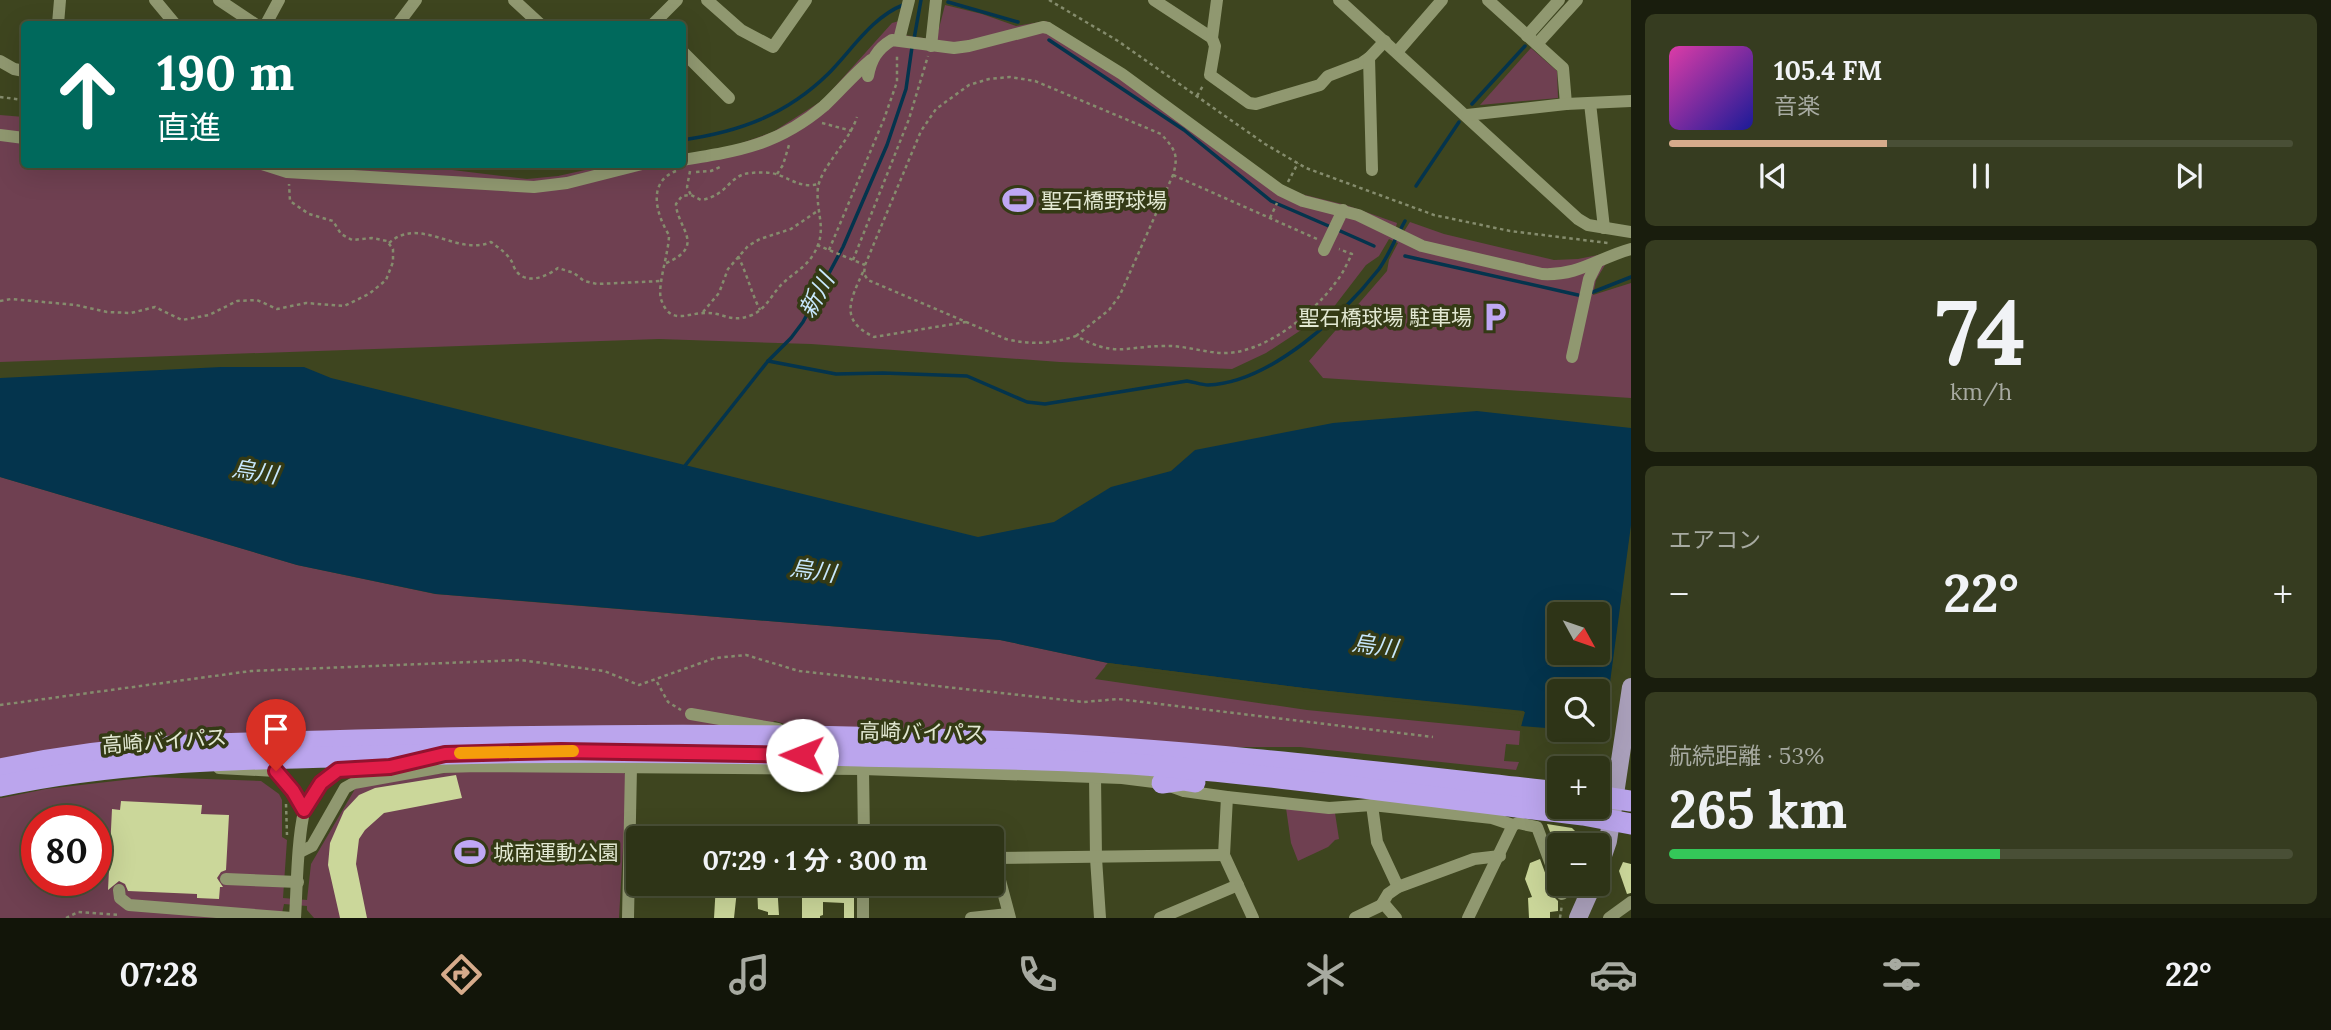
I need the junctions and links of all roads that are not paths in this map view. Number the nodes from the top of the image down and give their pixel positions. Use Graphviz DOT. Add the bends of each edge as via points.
graph roads {
  1 [pos="60,0"];
  2 [pos="155,0"];
  3 [pos="219,0"];
  4 [pos="279,0"];
  5 [pos="514,0"];
  6 [pos="677,0"];
  7 [pos="707,0"];
  8 [pos="806,0"];
  9 [pos="909,0"];
  10 [pos="936,0"];
  11 [pos="1154,0"];
  12 [pos="1217,0"];
  13 [pos="1339,0"];
  14 [pos="1442,0"];
  15 [pos="1488,0"];
  16 [pos="1559,0"];
  17 [pos="1577,0"];
  18 [pos="412,1"];
  19 [pos="58,21"];
  20 [pos="172,21"];
  21 [pos="250,21"];
  22 [pos="267,21"];
  23 [pos="400,21"];
  24 [pos="537,21"];
  25 [pos="657,21"];
  26 [pos="1212,38"];
  27 [pos="1532,40"];
  28 [pos="902,41"];
  29 [pos="1385,41"];
  30 [pos="929,45"];
  31 [pos="1397,52"];
  32 [pos="686,55"];
  33 [pos="1369,58"];
  34 [pos="871,60"];
  35 [pos="0,61"];
  36 [pos="21,70"];
  37 [pos="868,76"];
  38 [pos="729,98"];
  39 [pos="1631,101"];
  40 [pos="1590,103"];
  41 [pos="1566,104"];
  42 [pos="1467,115"];
  43 [pos="0,135"];
  44 [pos="21,138"];
  45 [pos="686,163"];
  46 [pos="276,168"];
  47 [pos="626,168"];
  48 [pos="1371,170"];
  49 [pos="1343,210"];
  50 [pos="1604,228"];
  51 [pos="1631,232"];
  52 [pos="1325,246"];
  53 [pos="1631,249"];
  54 [pos="1597,263"];
  55 [pos="1572,357"];
  56 [pos="1631,687"];
  57 [pos="691,714"];
  58 [pos="780,736"];
  59 [pos="445,754"];
  60 [pos="185,762"];
  61 [pos="631,767"];
  62 [pos="0,769"];
  63 [pos="863,769"];
  64 [pos="1095,776"];
  65 [pos="1162,783"];
  66 [pos="0,786"];
  67 [pos="1547,791"];
  68 [pos="1227,797"];
  69 [pos="1378,798"];
  70 [pos="1617,804"];
  71 [pos="304,810"];
  72 [pos="1513,825"];
  73 [pos="633,826"];
  74 [pos="864,826"];
  75 [pos="1610,833"];
  76 [pos="1547,850"];
  77 [pos="300,852"];
  78 [pos="1224,855"];
  79 [pos="1500,856"];
  80 [pos="1004,858"];
  81 [pos="1096,858"];
  82 [pos="226,879"];
  83 [pos="298,882"];
  84 [pos="1238,885"];
  85 [pos="1398,887"];
  86 [pos="120,890"];
  87 [pos="630,896"];
  88 [pos="863,896"];
  89 [pos="1003,896"];
  90 [pos="1588,896"];
  91 [pos="1631,902"];
  92 [pos="1382,904"];
  93 [pos="1009,916"];
  94 [pos="1358,916"];
  95 [pos="294,918"];
  96 [pos="628,918"];
  97 [pos="863,918"];
  98 [pos="971,918"];
  99 [pos="1100,918"];
  100 [pos="1160,918"];
  101 [pos="1253,918"];
  102 [pos="1396,918"];
  103 [pos="1468,918"];
  104 [pos="1578,918"];
  105 [pos="1609,918"];
  1 -- 19 [label="street"];
  2 -- 20 [label="street"];
  3 -- 21 [label="street"];
  4 -- 22 [label="street"];
  5 -- 24 [label="street"];
  6 -- 25 [label="street"];
  7 -- 8 [label="street" via="741,30 773,47"];
  9 -- 28 [label="street"];
  10 -- 30 [label="street"];
  11 -- 26 [label="street"];
  12 -- 26 [label="street"];
  13 -- 29 [label="street"];
  14 -- 31 [label="street"];
  15 -- 27 [label="street"];
  16 -- 27 [label="street"];
  17 -- 27 [label="street"];
  18 -- 23 [label="street"];
  26 -- 33 [label="street" via="1210,75 1256,104 1320,85 1328,76"];
  27 -- 41 [label="street" via="1563,68"];
  28 -- 30 [label="street"];
  28 -- 34 [label="street" via="892,40"];
  29 -- 31 [label="street"];
  29 -- 33 [label="street"];
  30 -- 49 [label="street" via="969,46 1048,28 1122,75 1280,190 1303,201"];
  31 -- 42 [label="street"];
  32 -- 38 [label="street"];
  33 -- 48 [label="street"];
  34 -- 37 [label="street"];
  34 -- 45 [label="street" via="824,106 778,137"];
  35 -- 36 [label="street"];
  39 -- 40 [label="street"];
  40 -- 41 [label="street"];
  40 -- 50 [label="street"];
  41 -- 42 [label="street"];
  42 -- 50 [label="street" via="1578,219"];
  43 -- 44 [label="street"];
  46 -- 47 [label="street" via="534,187"];
  49 -- 52 [label="street"];
  49 -- 54 [label="street" via="1422,246 1542,274 1569,273"];
  50 -- 51 [label="street"];
  53 -- 54 [label="street"];
  54 -- 55 [label="street" via="1589,279"];
  56 -- 70 [label="main road"];
  57 -- 58 [label="street" via="778,728"];
  58 -- 62 [label="highway, 高崎バイパス" via="472,737 188,745 120,749"];
  58 -- 67 [label="highway, 高崎バイパス" via="1136,748"];
  59 -- 60 [label="highway, 高崎バイパス"];
  59 -- 69 [label="highway, 高崎バイパス" via="674,752 1015,758 1133,764"];
  59 -- 71 [label="street" via="390,767 338,770 321,783"];
  60 -- 66 [label="highway, 高崎バイパス" via="72,772"];
  60 -- 71 [label="street" via="230,770 276,771"];
  61 -- 63 [label="street"];
  61 -- 73 [label="street"];
  61 -- 77 [label="street" via="443,767 354,783 345,788 312,846"];
  63 -- 64 [label="street"];
  63 -- 74 [label="street"];
  64 -- 65 [label="street"];
  64 -- 81 [label="street"];
  65 -- 68 [label="street"];
  65 -- 69 [label="highway" via="1183,780 1331,798"];
  68 -- 69 [label="street" via="1329,808"];
  68 -- 78 [label="street"];
  69 -- 70 [label="highway, 高崎バイパス"];
  69 -- 72 [label="street"];
  69 -- 85 [label="street" via="1377,842"];
  70 -- 75 [label="main road"];
  71 -- 77 [label="street"];
  72 -- 76 [label="street" via="1540,829"];
  72 -- 79 [label="street"];
  77 -- 83 [label="street"];
  78 -- 81 [label="street"];
  78 -- 84 [label="street"];
  79 -- 85 [label="street" via="1474,859"];
  79 -- 103 [label="street"];
  80 -- 81 [label="street"];
  81 -- 99 [label="street"];
  82 -- 83 [label="street"];
  83 -- 95 [label="street"];
  84 -- 100 [label="street"];
  84 -- 101 [label="street"];
  85 -- 92 [label="street"];
  86 -- 95 [label="street" via="120,898 129,905"];
  87 -- 96 [label="street"];
  88 -- 97 [label="street"];
  89 -- 93 [label="street"];
  90 -- 104 [label="main road"];
  91 -- 105 [label="street"];
  92 -- 94 [label="street"];
  92 -- 102 [label="street"];
  93 -- 98 [label="street"];
}
